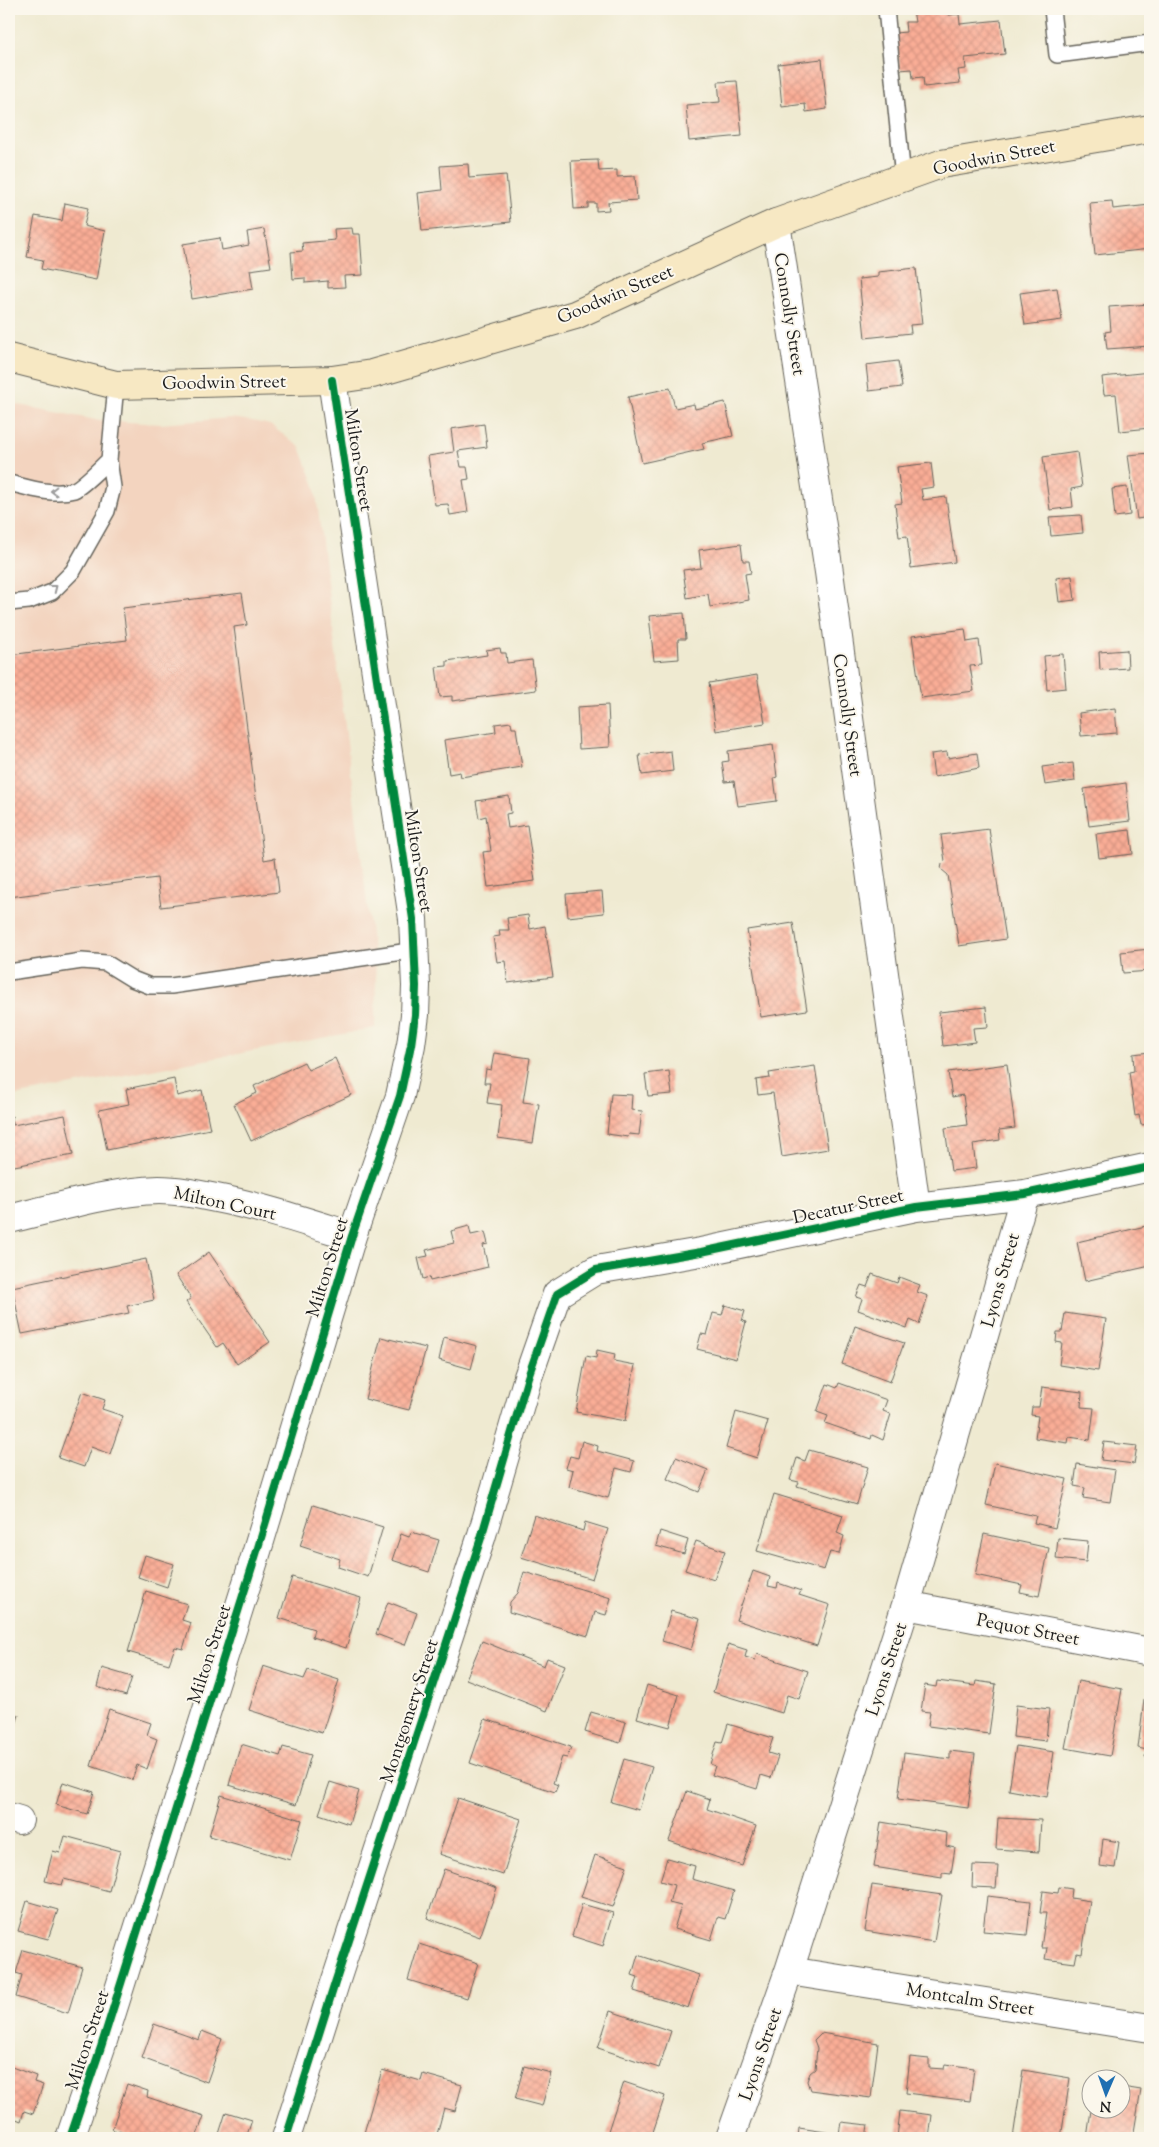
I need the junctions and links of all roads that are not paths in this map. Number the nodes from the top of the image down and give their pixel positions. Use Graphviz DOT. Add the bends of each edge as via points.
graph roads {
  1 [pos="886,9"];
  2 [pos="1052,9"];
  3 [pos="1150,43"];
  4 [pos="1150,129"];
  5 [pos="903,178"];
  6 [pos="776,223"];
  7 [pos="9,358"];
  8 [pos="332,380"];
  9 [pos="116,384"];
  10 [pos="109,460"];
  11 [pos="9,482"];
  12 [pos="9,603"];
  13 [pos="416,950"];
  14 [pos="9,972"];
  15 [pos="1150,1167"];
  16 [pos="1025,1194"];
  17 [pos="916,1207"];
  18 [pos="9,1219"];
  19 [pos="352,1236"];
  20 [pos="558,1293"];
  21 [pos="906,1605"];
  22 [pos="1150,1652"];
  23 [pos="789,1971"];
  24 [pos="1150,2028"];
  25 [pos="70,2138"];
  26 [pos="286,2138"];
  27 [pos="730,2138"];
  1 -- 5 [label="lane"];
  2 -- 3 [label="lane" via="1058,55"];
  4 -- 5 [label="main road, Goodwin Street" via="941,164"];
  5 -- 6 [label="main road, Goodwin Street"];
  6 -- 8 [label="main road, Goodwin Street" via="575,315 372,374"];
  6 -- 17 [label="street, Connolly Street" via="829,572"];
  7 -- 9 [label="main road, Goodwin Street"];
  8 -- 9 [label="main road, Goodwin Street"];
  8 -- 13 [label="street, Milton Street"];
  9 -- 10 [label="lane"];
  10 -- 11 [label="lane, one-way" via="75,489 34,490"];
  12 -- 10 [label="lane, one-way" via="29,601 52,592 73,571 107,511 113,487"];
  13 -- 14 [label="lane" via="171,986 150,986 132,980 106,963 82,961"];
  13 -- 19 [label="street, Milton Street" via="414,1015 406,1070 392,1122"];
  15 -- 16 [label="street, Decatur Street"];
  16 -- 17 [label="street, Decatur Street"];
  16 -- 21 [label="street, Lyons Street"];
  17 -- 20 [label="street, Decatur Street" via="701,1252 596,1270"];
  18 -- 19 [label="street, Milton Court" via="128,1193 160,1190 230,1201"];
  19 -- 25 [label="street, Milton Street" via="257,1551"];
  20 -- 26 [label="street, Montgomery Street" via="528,1377 481,1538"];
  21 -- 22 [label="street, Pequot Street"];
  21 -- 23 [label="street, Lyons Street"];
  23 -- 24 [label="street, Montcalm Street"];
  23 -- 27 [label="street, Lyons Street"];
}
